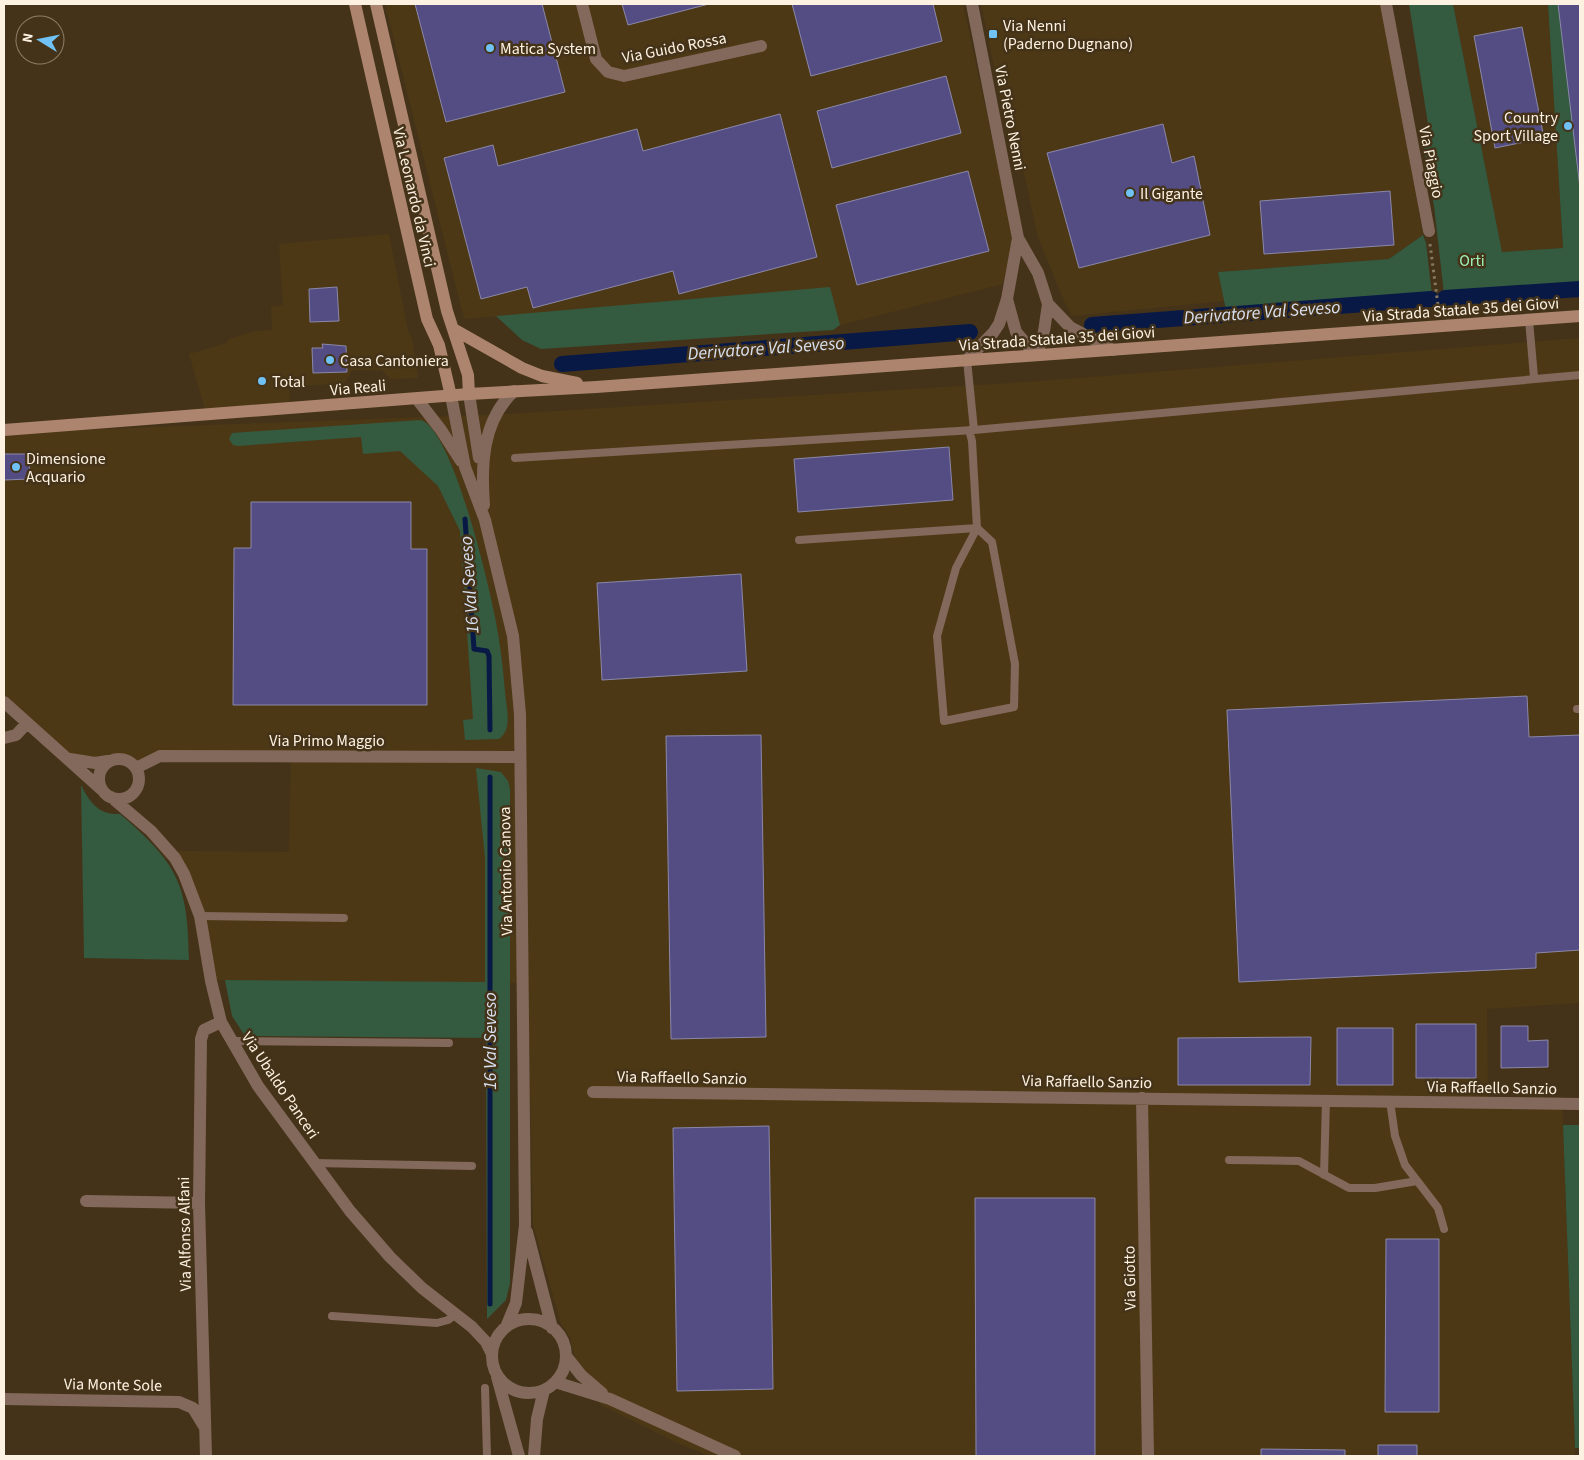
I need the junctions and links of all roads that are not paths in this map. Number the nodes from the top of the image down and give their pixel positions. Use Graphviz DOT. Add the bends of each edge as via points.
graph roads {
  1 [pos="355,4"];
  2 [pos="376,4"];
  3 [pos="582,4"];
  4 [pos="972,4"];
  5 [pos="1386,4"];
  6 [pos="760,46"];
  7 [pos="1429,231"];
  8 [pos="1018,238"];
  9 [pos="1007,299"];
  10 [pos="1048,304"];
  11 [pos="1580,316"];
  12 [pos="1529,320"];
  13 [pos="455,330"];
  14 [pos="1112,350"];
  15 [pos="1036,355"];
  16 [pos="967,360"];
  17 [pos="1580,374"];
  18 [pos="1534,377"];
  19 [pos="596,387"];
  20 [pos="514,392"];
  21 [pos="469,394"];
  22 [pos="451,396"];
  23 [pos="417,399"];
  24 [pos="4,430"];
  25 [pos="972,430"];
  26 [pos="515,458"];
  27 [pos="465,467"];
  28 [pos="482,481"];
  29 [pos="485,520"];
  30 [pos="977,528"];
  31 [pos="799,540"];
  32 [pos="4,702"];
  33 [pos="27,724"];
  34 [pos="4,738"];
  35 [pos="520,757"];
  36 [pos="70,759"];
  37 [pos="108,761"];
  38 [pos="136,768"];
  39 [pos="106,793"];
  40 [pos="200,916"];
  41 [pos="344,918"];
  42 [pos="221,1022"];
  43 [pos="232,1042"];
  44 [pos="450,1043"];
  45 [pos="593,1092"];
  46 [pos="1142,1098"];
  47 [pos="1326,1100"];
  48 [pos="1390,1102"];
  49 [pos="1580,1104"];
  50 [pos="1229,1160"];
  51 [pos="314,1163"];
  52 [pos="472,1166"];
  53 [pos="1324,1175"];
  54 [pos="1417,1181"];
  55 [pos="86,1201"];
  56 [pos="199,1203"];
  57 [pos="525,1225"];
  58 [pos="1444,1229"];
  59 [pos="456,1314"];
  60 [pos="332,1316"];
  61 [pos="506,1327"];
  62 [pos="552,1328"];
  63 [pos="492,1354"];
  64 [pos="566,1356"];
  65 [pos="496,1374"];
  66 [pos="555,1382"];
  67 [pos="485,1388"];
  68 [pos="544,1390"];
  69 [pos="4,1399"];
  70 [pos="610,1399"];
  71 [pos="206,1432"];
  72 [pos="206,1456"];
  73 [pos="486,1456"];
  74 [pos="519,1456"];
  75 [pos="534,1456"];
  76 [pos="734,1456"];
  77 [pos="1148,1456"];
  1 -- 22 [label="main road, Via Leonardo da Vinci" via="427,319 439,345"];
  2 -- 13 [label="main road, Via Leonardo da Vinci" via="443,292"];
  3 -- 6 [label="street, Via Guido Rossa" via="596,60 608,72 624,76"];
  4 -- 8 [label="street, Via Pietro Nenni"];
  5 -- 7 [label="street, Via Piaggio"];
  8 -- 9 [label="street, Via Pietro Nenni"];
  8 -- 10 [label="street, Via Pietro Nenni" via="1038,273"];
  9 -- 15 [label="street, Via Pietro Nenni" via="1016,332"];
  9 -- 16 [label="street, Via Pietro Nenni" via="993,334"];
  10 -- 14 [label="street, Via Pietro Nenni" via="1070,328"];
  10 -- 15 [label="street, Via Pietro Nenni" via="1045,330"];
  11 -- 12 [label="main road, Via Strada Statale 35 dei Giovi"];
  12 -- 14 [label="main road, Via Strada Statale 35 dei Giovi"];
  12 -- 18 [label="lane"];
  13 -- 19 [label="main road" via="522,368 542,376"];
  13 -- 21 [label="main road, Via Leonardo da Vinci" via="468,375"];
  14 -- 15 [label="main road, Via Strada Statale 35 dei Giovi"];
  15 -- 16 [label="main road, Via Strada Statale 35 dei Giovi"];
  16 -- 19 [label="main road, Via Strada Statale 35 dei Giovi"];
  16 -- 25 [label="lane"];
  17 -- 18 [label="lane"];
  18 -- 25 [label="lane"];
  19 -- 20 [label="main road, Via Reali"];
  20 -- 21 [label="main road, Via Reali"];
  20 -- 28 [label="street, Via Antonio Canova" via="504,400 490,424"];
  21 -- 22 [label="main road, Via Reali"];
  21 -- 28 [label="street, Via Antonio Canova"];
  22 -- 23 [label="main road, Via Reali"];
  22 -- 27 [label="street, Via Antonio Canova"];
  23 -- 24 [label="main road, Via Reali"];
  23 -- 27 [label="street, Via Antonio Canova"];
  25 -- 26 [label="lane"];
  25 -- 30 [label="lane"];
  27 -- 29 [label="street, Via Antonio Canova"];
  28 -- 29 [label="street, Via Antonio Canova"];
  29 -- 35 [label="street, Via Antonio Canova" via="513,636"];
  30 -- 30 [label="lane" via="992,542 1015,664 1014,707 944,721 937,636 956,568"];
  30 -- 31 [label="lane"];
  32 -- 33 [label="street"];
  33 -- 34 [label="street" via="16,735"];
  33 -- 36 [label="street, Via Ubaldo Panceri"];
  35 -- 38 [label="street, Via Primo Maggio" via="160,756"];
  35 -- 57 [label="street, Via Antonio Canova"];
  36 -- 37 [label="street" via="95,763"];
  36 -- 39 [label="street, Via Ubaldo Panceri"];
  37 -- 38 [label="street" via="120,758"];
  37 -- 39 [label="street" via="100,771 99,783"];
  38 -- 39 [label="street" via="139,780 134,792 123,798"];
  39 -- 40 [label="street, Via Ubaldo Panceri" via="151,831 175,858 191,887"];
  40 -- 41 [label="lane"];
  40 -- 42 [label="street, Via Ubaldo Panceri"];
  42 -- 43 [label="street, Via Ubaldo Panceri"];
  42 -- 56 [label="street, Via Alfonso Alfani" via="204,1030 201,1039"];
  43 -- 44 [label="lane"];
  43 -- 51 [label="street, Via Ubaldo Panceri" via="258,1086"];
  45 -- 46 [label="street, Via Raffaello Sanzio"];
  46 -- 47 [label="street, Via Raffaello Sanzio"];
  46 -- 77 [label="street, Via Giotto"];
  47 -- 48 [label="street, Via Raffaello Sanzio"];
  47 -- 53 [label="lane"];
  48 -- 49 [label="street, Via Raffaello Sanzio"];
  48 -- 54 [label="lane" via="1395,1136 1405,1165"];
  50 -- 53 [label="lane" via="1300,1161"];
  51 -- 52 [label="lane"];
  51 -- 59 [label="street, Via Ubaldo Panceri" via="390,1257 422,1288"];
  53 -- 54 [label="lane" via="1349,1188 1375,1188"];
  54 -- 58 [label="lane" via="1438,1208"];
  55 -- 56 [label="street"];
  56 -- 71 [label="street, Via Alfonso Alfani"];
  57 -- 61 [label="street, Via Antonio Canova" via="516,1303"];
  57 -- 62 [label="street, Via Antonio Canova"];
  59 -- 60 [label="lane" via="437,1323"];
  59 -- 63 [label="street, Via Ubaldo Panceri" via="480,1334"];
  61 -- 62 [label="street" via="529,1319"];
  61 -- 63 [label="street" via="496,1339"];
  62 -- 64 [label="street" via="559,1336"];
  63 -- 65 [label="street"];
  64 -- 66 [label="street"];
  64 -- 70 [label="street" via="581,1375"];
  65 -- 68 [label="street" via="507,1386 522,1393"];
  65 -- 74 [label="street"];
  66 -- 68 [label="street"];
  66 -- 70 [label="street"];
  67 -- 73 [label="lane"];
  68 -- 75 [label="street" via="537,1419"];
  69 -- 71 [label="street, Via Monte Sole" via="179,1402 193,1408"];
  70 -- 76 [label="street"];
  71 -- 72 [label="street, Via Alfonso Alfani"];
}
